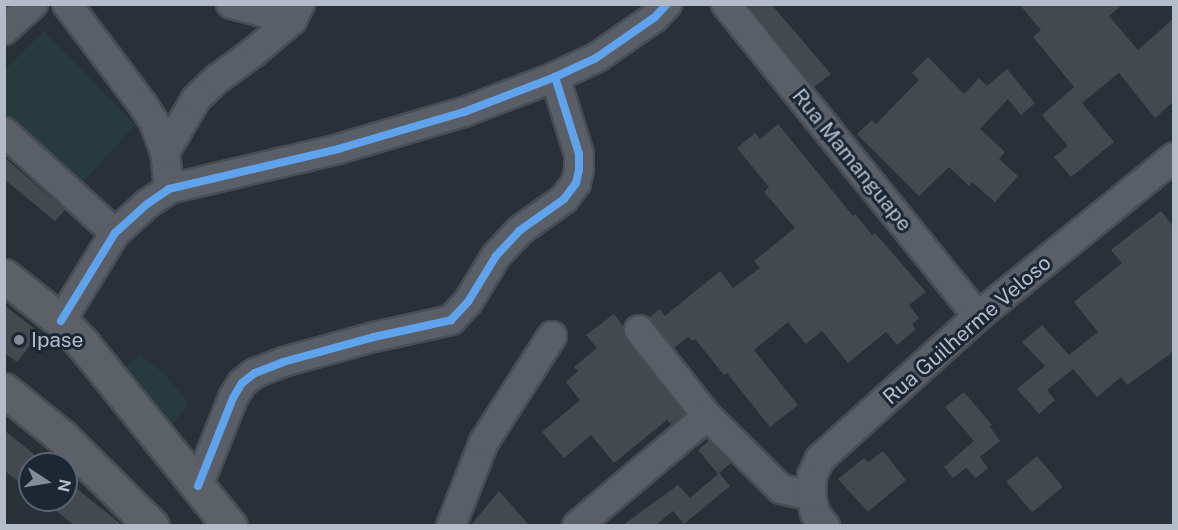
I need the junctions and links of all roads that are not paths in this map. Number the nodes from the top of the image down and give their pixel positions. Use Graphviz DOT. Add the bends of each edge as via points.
graph roads {
  1 [pos="33,4"];
  2 [pos="68,4"];
  3 [pos="231,4"];
  4 [pos="667,4"];
  5 [pos="726,4"];
  6 [pos="296,12"];
  7 [pos="4,30"];
  8 [pos="555,77"];
  9 [pos="4,132"];
  10 [pos="165,152"];
  11 [pos="1173,157"];
  12 [pos="169,189"];
  13 [pos="116,233"];
  14 [pos="4,276"];
  15 [pos="978,316"];
  16 [pos="61,321"];
  17 [pos="639,330"];
  18 [pos="552,336"];
  19 [pos="4,390"];
  20 [pos="708,416"];
  21 [pos="198,486"];
  22 [pos="811,496"];
  23 [pos="152,525"];
  24 [pos="230,525"];
  25 [pos="451,525"];
  26 [pos="577,525"];
  27 [pos="825,525"];
  1 -- 7 [label="street"];
  2 -- 10 [label="street" via="143,105"];
  3 -- 6 [label="street"];
  4 -- 8 [label="street" via="655,17 596,58"];
  5 -- 15 [label="street, Rua Mamanguape"];
  6 -- 10 [label="street" via="196,99"];
  8 -- 12 [label="street" via="464,112 338,149"];
  8 -- 21 [label="street" via="579,154 576,183 564,199 519,231 496,256 468,302 451,320 283,362 242,383"];
  9 -- 13 [label="street"];
  10 -- 12 [label="street"];
  11 -- 15 [label="street, Rua Guilherme Veloso"];
  12 -- 13 [label="street"];
  13 -- 16 [label="street"];
  14 -- 16 [label="main road"];
  15 -- 22 [label="street, Rua Guilherme Veloso" via="820,459 812,476"];
  16 -- 21 [label="main road"];
  17 -- 20 [label="street"];
  18 -- 25 [label="street" via="484,442"];
  19 -- 23 [label="main road" via="61,436"];
  20 -- 22 [label="street" via="781,489"];
  20 -- 26 [label="street"];
  21 -- 24 [label="main road"];
  22 -- 27 [label="street" via="815,513"];
}
